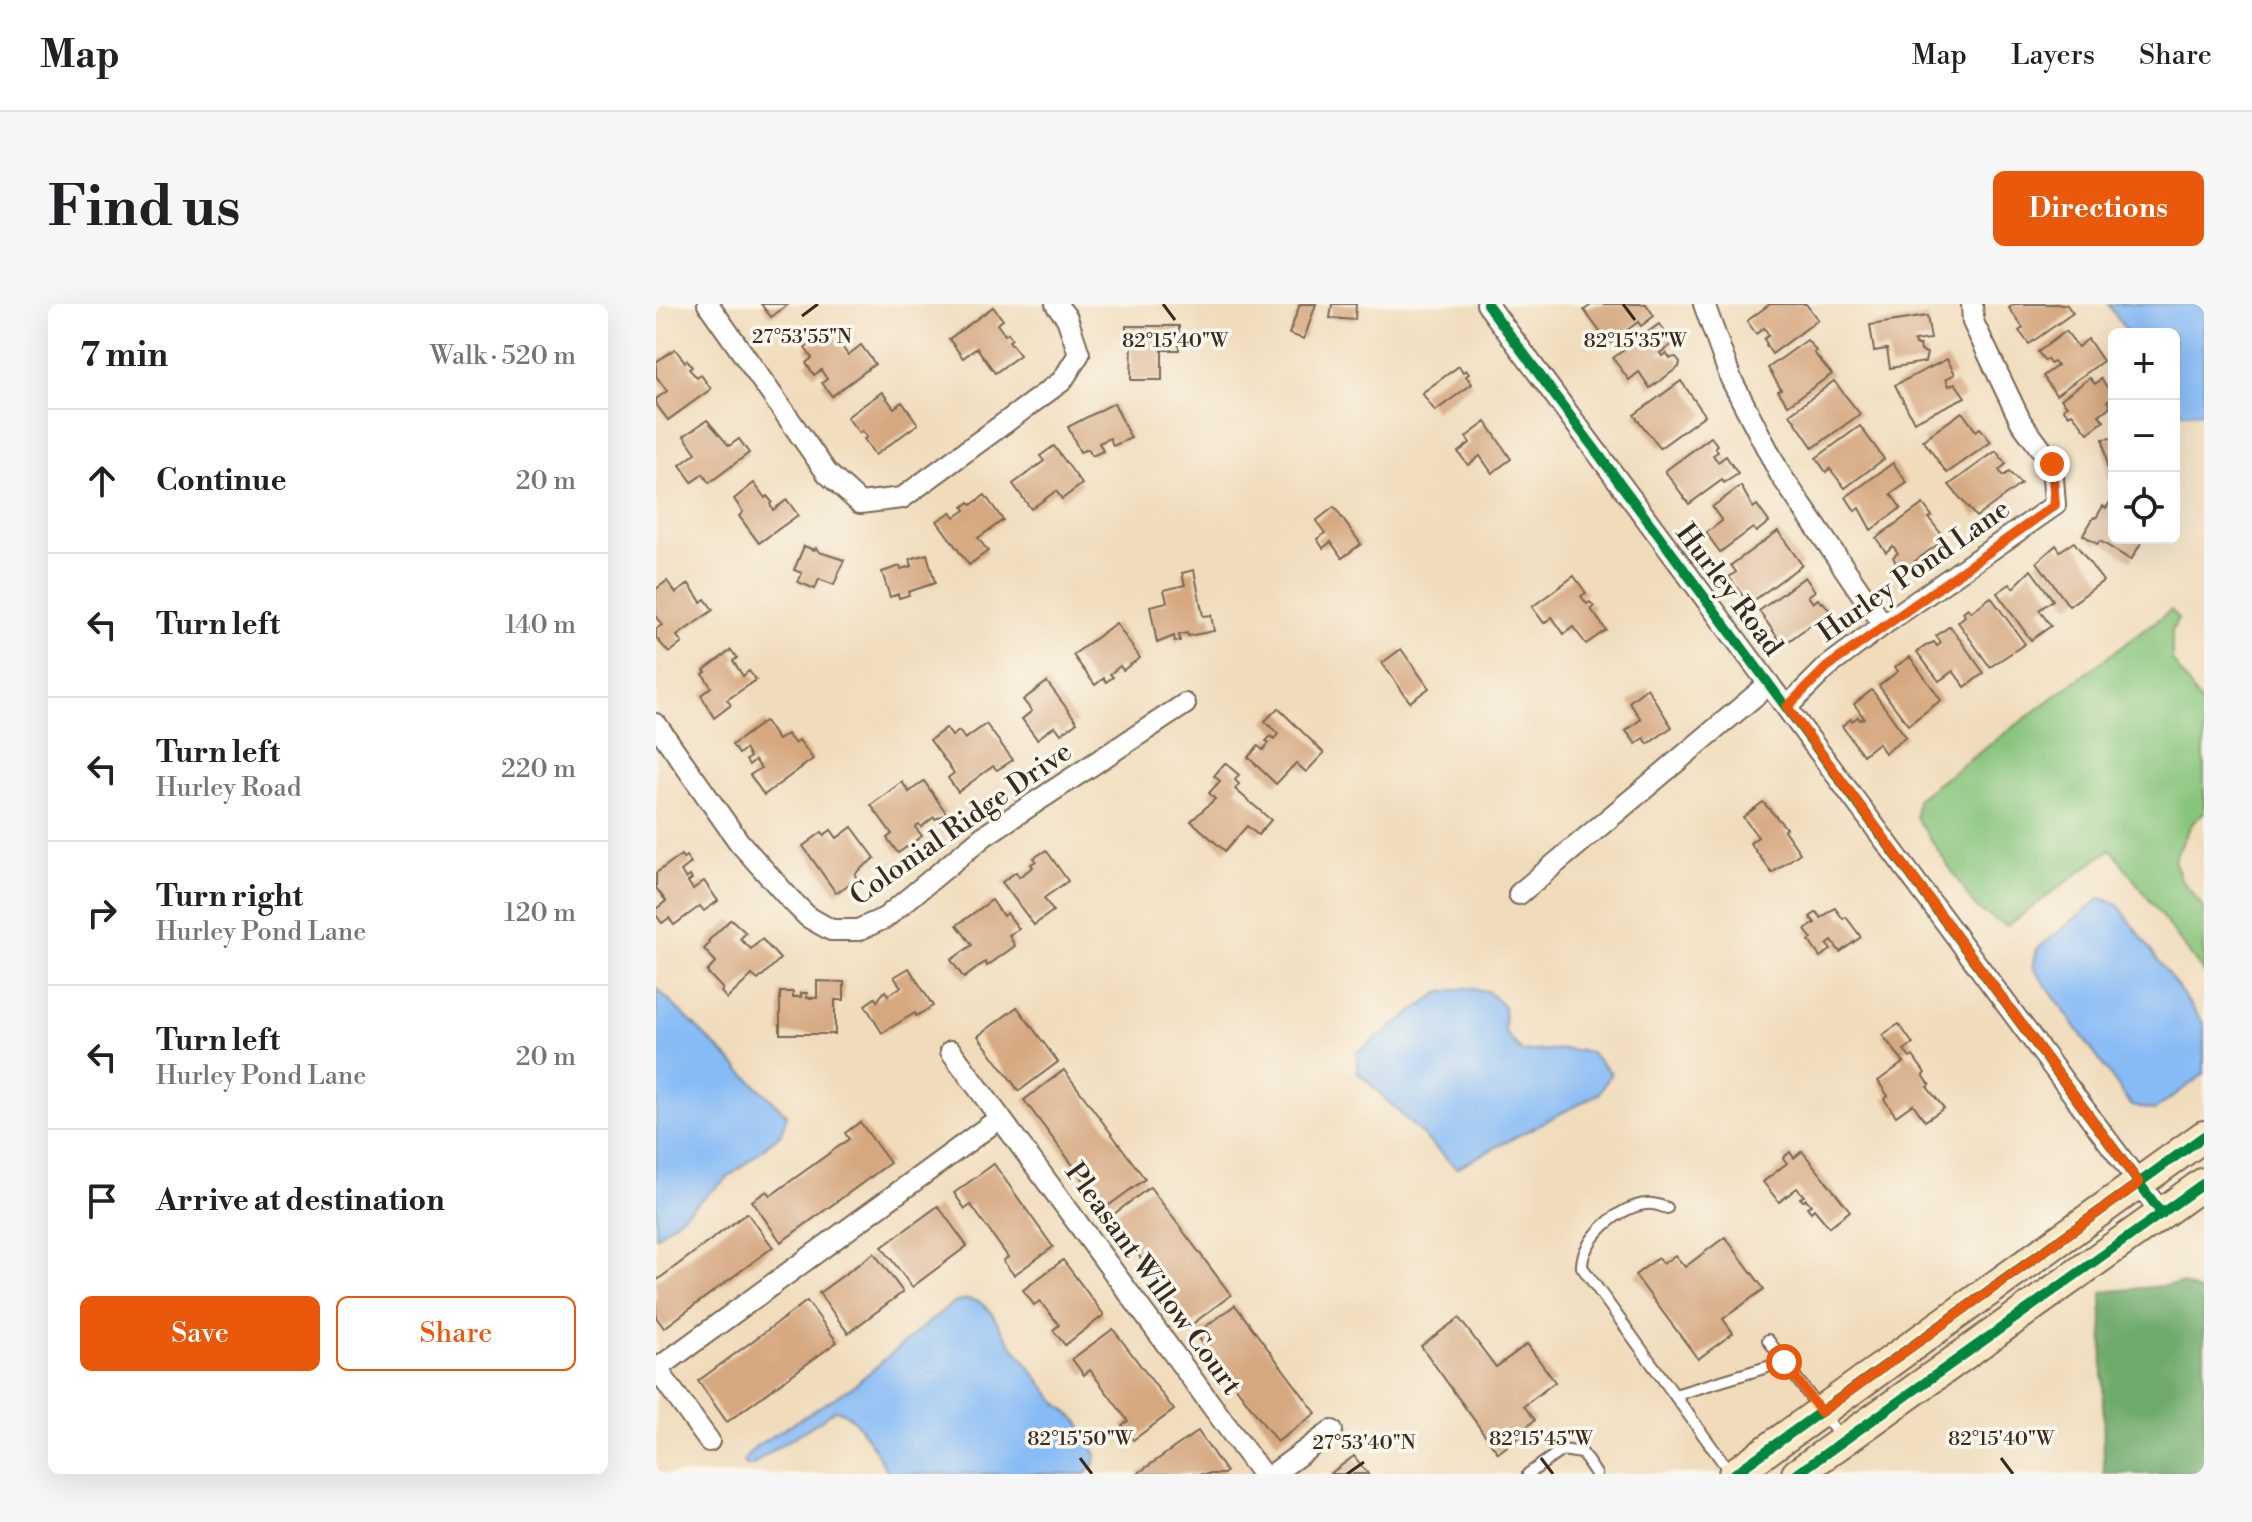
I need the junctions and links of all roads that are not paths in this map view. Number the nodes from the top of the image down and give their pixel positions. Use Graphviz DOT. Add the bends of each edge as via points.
graph roads {
  1 [pos="708,304"];
  2 [pos="1056,304"];
  3 [pos="1487,304"];
  4 [pos="1704,304"];
  5 [pos="1972,304"];
  6 [pos="1883,625"];
  7 [pos="1769,684"];
  8 [pos="1185,704"];
  9 [pos="1787,707"];
  10 [pos="656,724"];
  11 [pos="1519,894"];
  12 [pos="951,1051"];
  13 [pos="1000,1118"];
  14 [pos="2204,1136"];
  15 [pos="2139,1183"];
  16 [pos="2204,1183"];
  17 [pos="1667,1208"];
  18 [pos="2162,1214"];
  19 [pos="1768,1340"];
  20 [pos="1784,1362"];
  21 [pos="656,1368"];
  22 [pos="1675,1395"];
  23 [pos="1821,1412"];
  24 [pos="1332,1431"];
  25 [pos="709,1441"];
  26 [pos="1843,1441"];
  27 [pos="1262,1474"];
  28 [pos="1273,1474"];
  29 [pos="1528,1474"];
  30 [pos="1596,1474"];
  31 [pos="1733,1474"];
  32 [pos="1797,1474"];
  1 -- 2 [label="street" via="827,473 860,503 902,498 1062,381 1079,354 1067,318"];
  3 -- 7 [label="street, Hurley Road"];
  4 -- 6 [label="street" via="1731,379 1780,474"];
  5 -- 6 [label="street, Hurley Pond Lane" via="1973,322 2021,422 2052,464 2055,505"];
  6 -- 9 [label="street, Hurley Pond Lane" via="1827,667"];
  7 -- 9 [label="street, Hurley Road"];
  7 -- 11 [label="street"];
  8 -- 10 [label="street, Colonial Ridge Drive" via="984,836 885,918 858,930 831,930 788,897 739,842"];
  9 -- 15 [label="street, Hurley Road"];
  12 -- 13 [label="street, Pleasant Willow Court"];
  13 -- 21 [label="street"];
  13 -- 27 [label="street, Pleasant Willow Court"];
  14 -- 15 [label="main road"];
  15 -- 18 [label="street, Hurley Road"];
  15 -- 23 [label="main road"];
  16 -- 18 [label="main road"];
  17 -- 22 [label="lane" via="1646,1203 1594,1233 1582,1267"];
  18 -- 26 [label="main road"];
  19 -- 20 [label="lane"];
  20 -- 22 [label="lane"];
  20 -- 23 [label="lane"];
  21 -- 25 [label="street"];
  22 -- 31 [label="lane"];
  23 -- 26 [label="lane"];
  23 -- 31 [label="main road"];
  24 -- 28 [label="street"];
  26 -- 32 [label="main road"];
  29 -- 30 [label="lane" via="1562,1450 1582,1453"];
}
